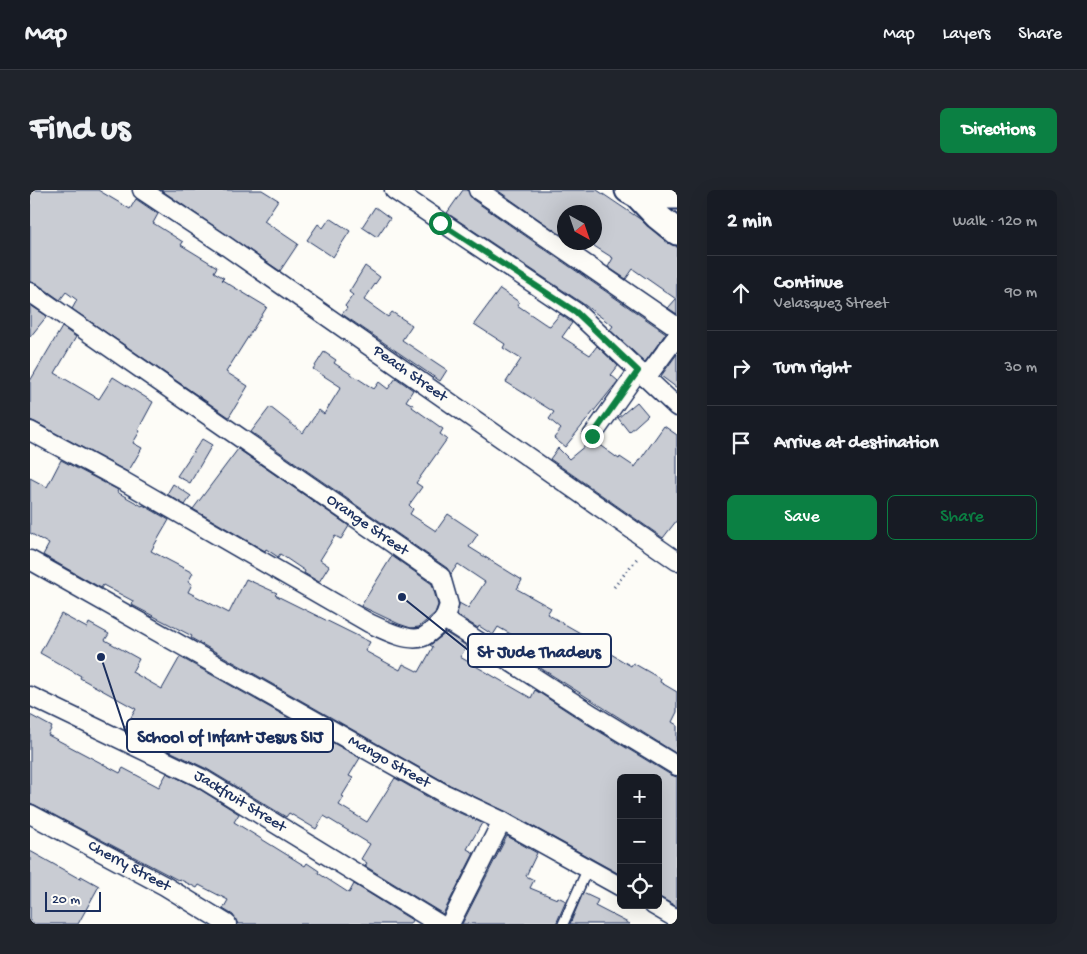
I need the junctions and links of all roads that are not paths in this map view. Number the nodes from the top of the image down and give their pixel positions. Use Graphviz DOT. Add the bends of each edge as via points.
graph roads {
  1 [pos="142,190"];
  2 [pos="394,190"];
  3 [pos="478,190"];
  4 [pos="633,193"];
  5 [pos="677,196"];
  6 [pos="677,232"];
  7 [pos="30,292"];
  8 [pos="677,327"];
  9 [pos="677,336"];
  10 [pos="642,374"];
  11 [pos="677,407"];
  12 [pos="30,431"];
  13 [pos="592,436"];
  14 [pos="30,560"];
  15 [pos="677,561"];
  16 [pos="444,619"];
  17 [pos="30,696"];
  18 [pos="677,766"];
  19 [pos="30,814"];
  20 [pos="502,821"];
  21 [pos="588,868"];
  22 [pos="617,885"];
  23 [pos="660,909"];
  24 [pos="677,919"];
  25 [pos="227,924"];
  26 [pos="439,924"];
  27 [pos="450,924"];
  28 [pos="563,924"];
  1 -- 15 [label="street, Peach Street"];
  2 -- 10 [label="street" via="576,312"];
  3 -- 8 [label="street"];
  4 -- 5 [label="main road"];
  4 -- 6 [label="main road"];
  7 -- 16 [label="street, Orange Street" via="442,577 449,605"];
  9 -- 10 [label="street"];
  10 -- 11 [label="street"];
  10 -- 13 [label="street"];
  12 -- 16 [label="street" via="395,635 422,638"];
  14 -- 20 [label="street, Mango Street" via="445,794"];
  16 -- 18 [label="street" via="593,716"];
  17 -- 26 [label="street, Jackfruit Street" via="201,778"];
  19 -- 25 [label="street, Cherry Street" via="165,886"];
  20 -- 21 [label="street, Mango Street"];
  20 -- 27 [label="street"];
  21 -- 22 [label="street, Mango Street"];
  21 -- 28 [label="lane"];
  23 -- 24 [label="street"];
}
